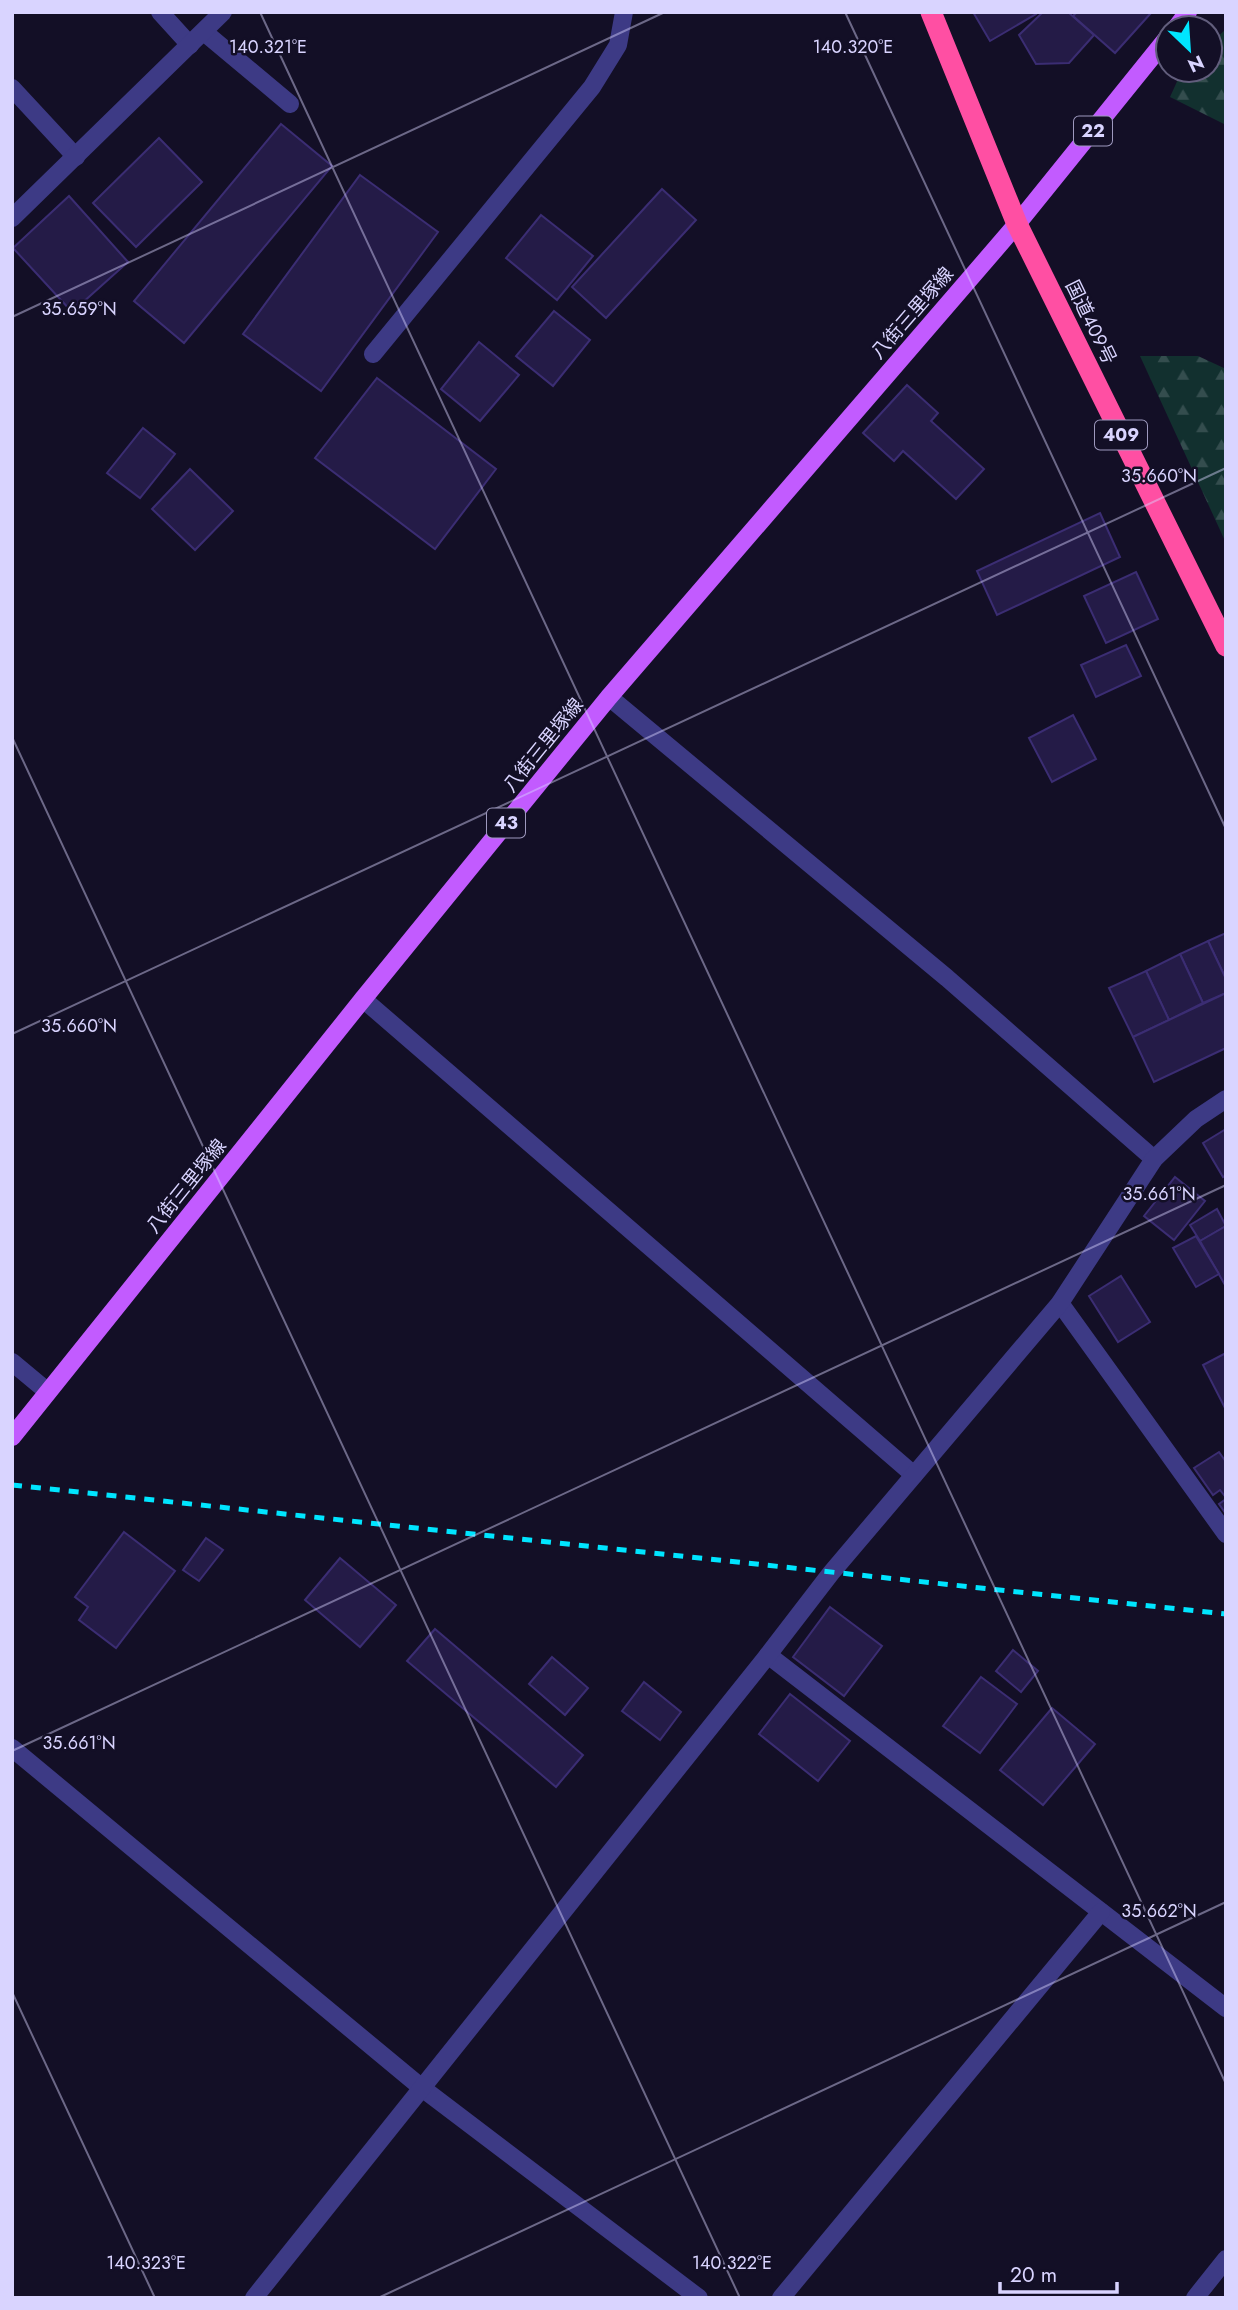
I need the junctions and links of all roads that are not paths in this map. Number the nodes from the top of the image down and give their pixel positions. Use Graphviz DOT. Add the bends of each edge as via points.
graph roads {
  1 [pos="160,12"];
  2 [pos="223,12"];
  3 [pos="624,12"];
  4 [pos="931,12"];
  5 [pos="204,32"];
  6 [pos="190,44"];
  7 [pos="1154,54"];
  8 [pos="12,88"];
  9 [pos="289,104"];
  10 [pos="76,156"];
  11 [pos="12,218"];
  12 [pos="1017,224"];
  13 [pos="373,354"];
  14 [pos="1226,646"];
  15 [pos="609,697"];
  16 [pos="363,999"];
  17 [pos="1226,1099"];
  18 [pos="1154,1159"];
  19 [pos="1060,1303"];
  20 [pos="12,1362"];
  21 [pos="48,1392"];
  22 [pos="12,1437"];
  23 [pos="914,1475"];
  24 [pos="1226,1534"];
  25 [pos="768,1655"];
  26 [pos="12,1748"];
  27 [pos="1101,1912"];
  28 [pos="1226,2008"];
  29 [pos="422,2088"];
  30 [pos="1226,2259"];
  31 [pos="254,2298"];
  32 [pos="699,2298"];
  33 [pos="781,2298"];
  34 [pos="1195,2298"];
  1 -- 6 [label="street"];
  2 -- 5 [label="street"];
  3 -- 13 [label="street" via="618,45 592,87"];
  4 -- 12 [label="highway, 国道409号 / 409"];
  5 -- 6 [label="street"];
  5 -- 9 [label="street"];
  6 -- 10 [label="street"];
  7 -- 12 [label="main road, 22"];
  8 -- 10 [label="street"];
  10 -- 11 [label="street"];
  12 -- 14 [label="highway, 国道409号 / 409"];
  12 -- 15 [label="main road, 八街三里塚線 / 43"];
  15 -- 16 [label="main road, 八街三里塚線 / 43"];
  15 -- 18 [label="street" via="947,978"];
  16 -- 21 [label="main road, 八街三里塚線 / 43"];
  16 -- 23 [label="street"];
  17 -- 18 [label="street" via="1196,1119"];
  18 -- 19 [label="street"];
  19 -- 23 [label="street"];
  19 -- 24 [label="street"];
  20 -- 21 [label="street"];
  21 -- 22 [label="main road, 八街三里塚線 / 43"];
  23 -- 25 [label="street"];
  25 -- 27 [label="street"];
  25 -- 29 [label="street"];
  26 -- 29 [label="street"];
  27 -- 28 [label="street"];
  27 -- 33 [label="street"];
  29 -- 31 [label="street"];
  29 -- 32 [label="street"];
  30 -- 34 [label="street"];
}
